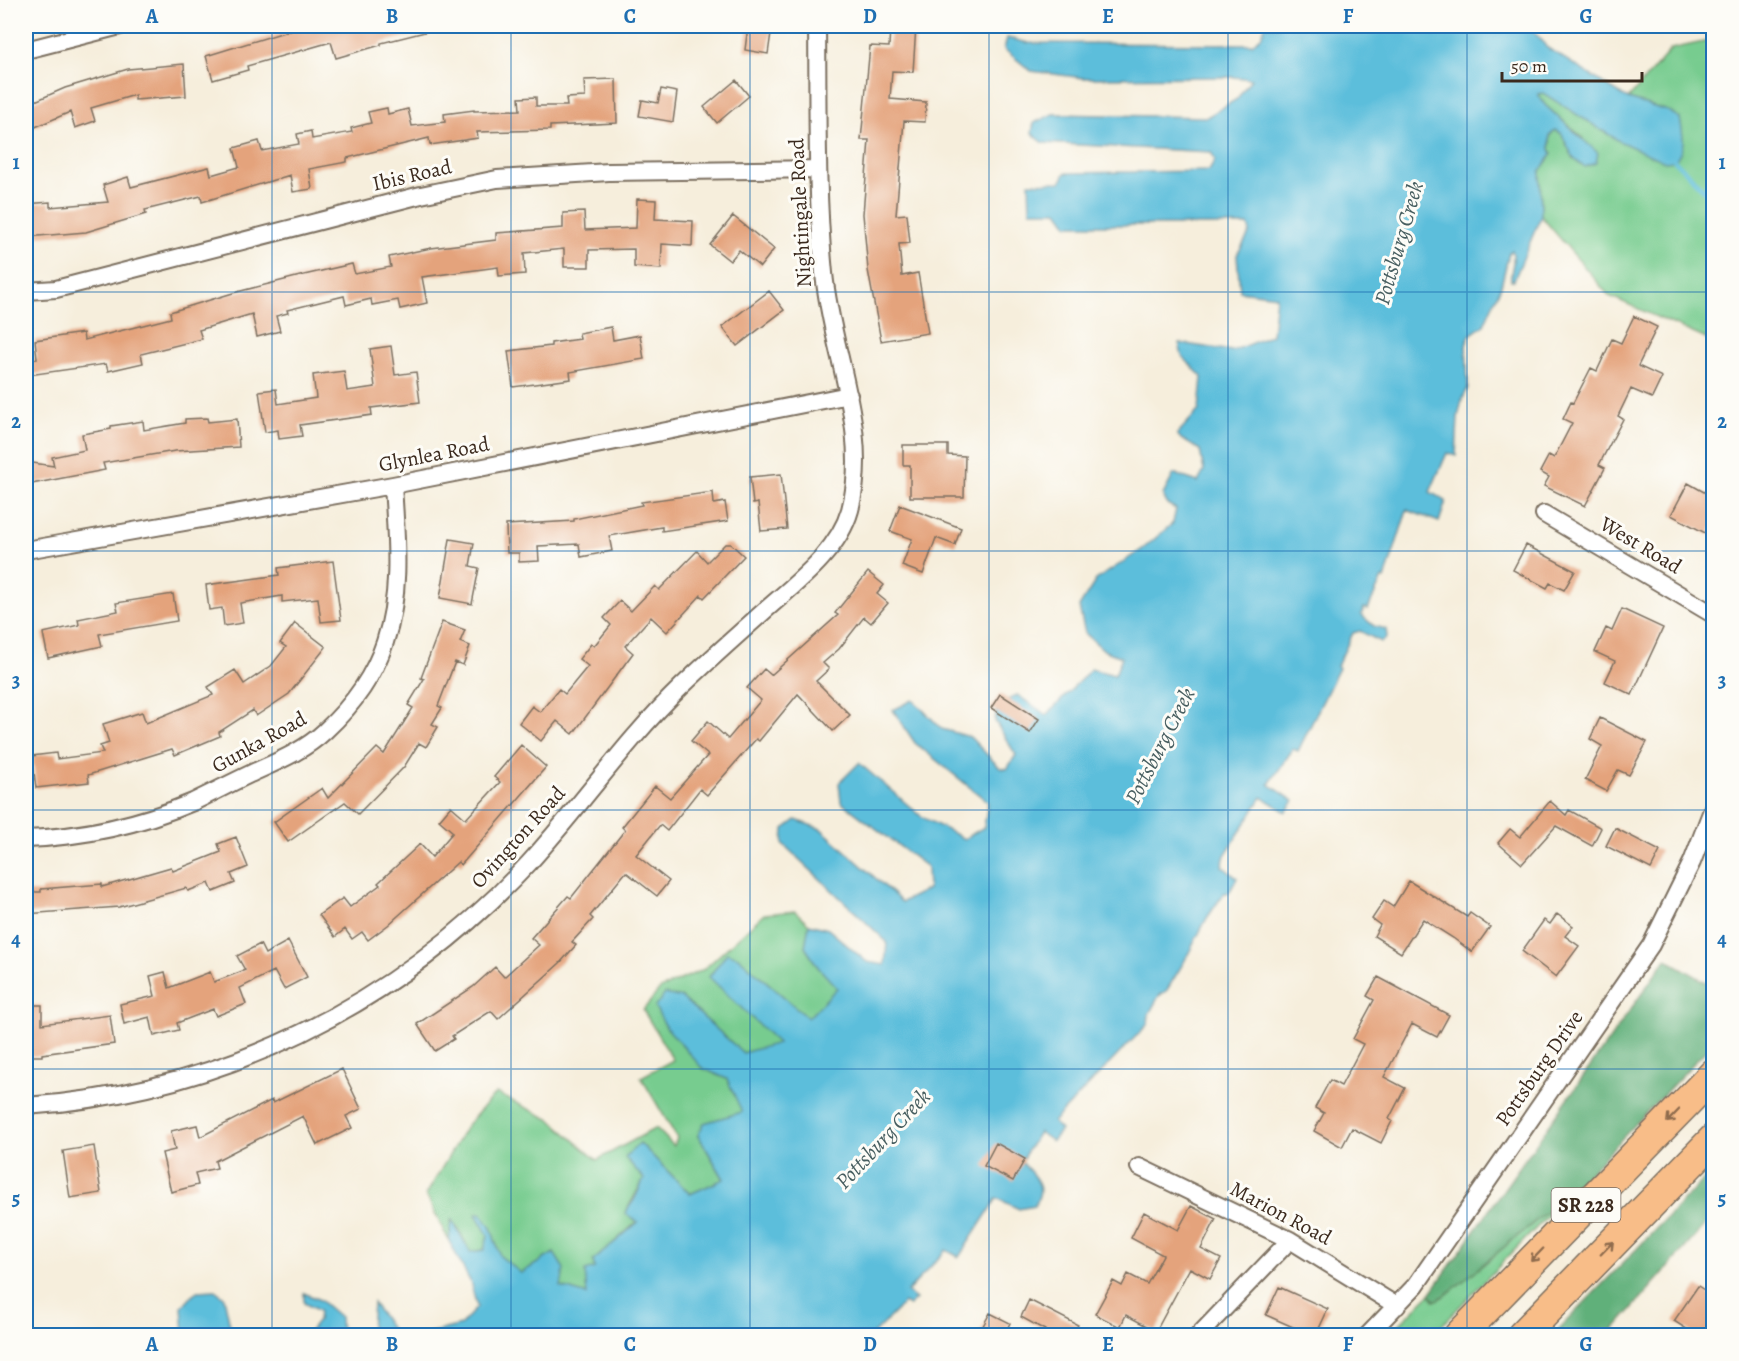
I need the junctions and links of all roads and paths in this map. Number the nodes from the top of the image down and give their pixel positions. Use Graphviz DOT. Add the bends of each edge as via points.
graph roads {
  1 [pos="120,26"];
  2 [pos="817,26"];
  3 [pos="26,50"];
  4 [pos="818,169"];
  5 [pos="26,291"];
  6 [pos="849,395"];
  7 [pos="393,485"];
  8 [pos="1544,514"];
  9 [pos="26,550"];
  10 [pos="1713,615"];
  11 [pos="1713,805"];
  12 [pos="26,839"];
  13 [pos="1713,1074"];
  14 [pos="26,1106"];
  15 [pos="1713,1139"];
  16 [pos="1139,1167"];
  17 [pos="1290,1240"];
  18 [pos="1397,1306"];
  19 [pos="1198,1335"];
  20 [pos="1367,1335"];
  21 [pos="1459,1335"];
  22 [pos="1522,1335"];
  1 -- 3 [label="street"];
  2 -- 4 [label="street, Nightingale Road"];
  4 -- 5 [label="street, Ibis Road" via="609,171 497,179 56,289"];
  4 -- 6 [label="street, Nightingale Road" via="824,276"];
  6 -- 7 [label="street, Glynlea Road"];
  6 -- 14 [label="street, Ovington Road" via="855,439 855,487 849,514 824,555 806,576 671,697 531,861 487,906 420,961 344,1011 273,1047 183,1080 132,1092"];
  7 -- 9 [label="street, Glynlea Road"];
  7 -- 12 [label="street, Gunka Road" via="393,615 370,676 324,732 283,758 169,811 84,833"];
  8 -- 10 [label="street, West Road"];
  11 -- 18 [label="street, Pottsburg Drive" via="1692,862 1651,945 1416,1285"];
  13 -- 21 [label="highway, SR 228, one-way"];
  22 -- 15 [label="highway, SR 228, one-way"];
  16 -- 17 [label="street, Marion Road"];
  17 -- 18 [label="street, Marion Road"];
  17 -- 19 [label="street"];
  18 -- 20 [label="street, Pottsburg Drive"];
}
